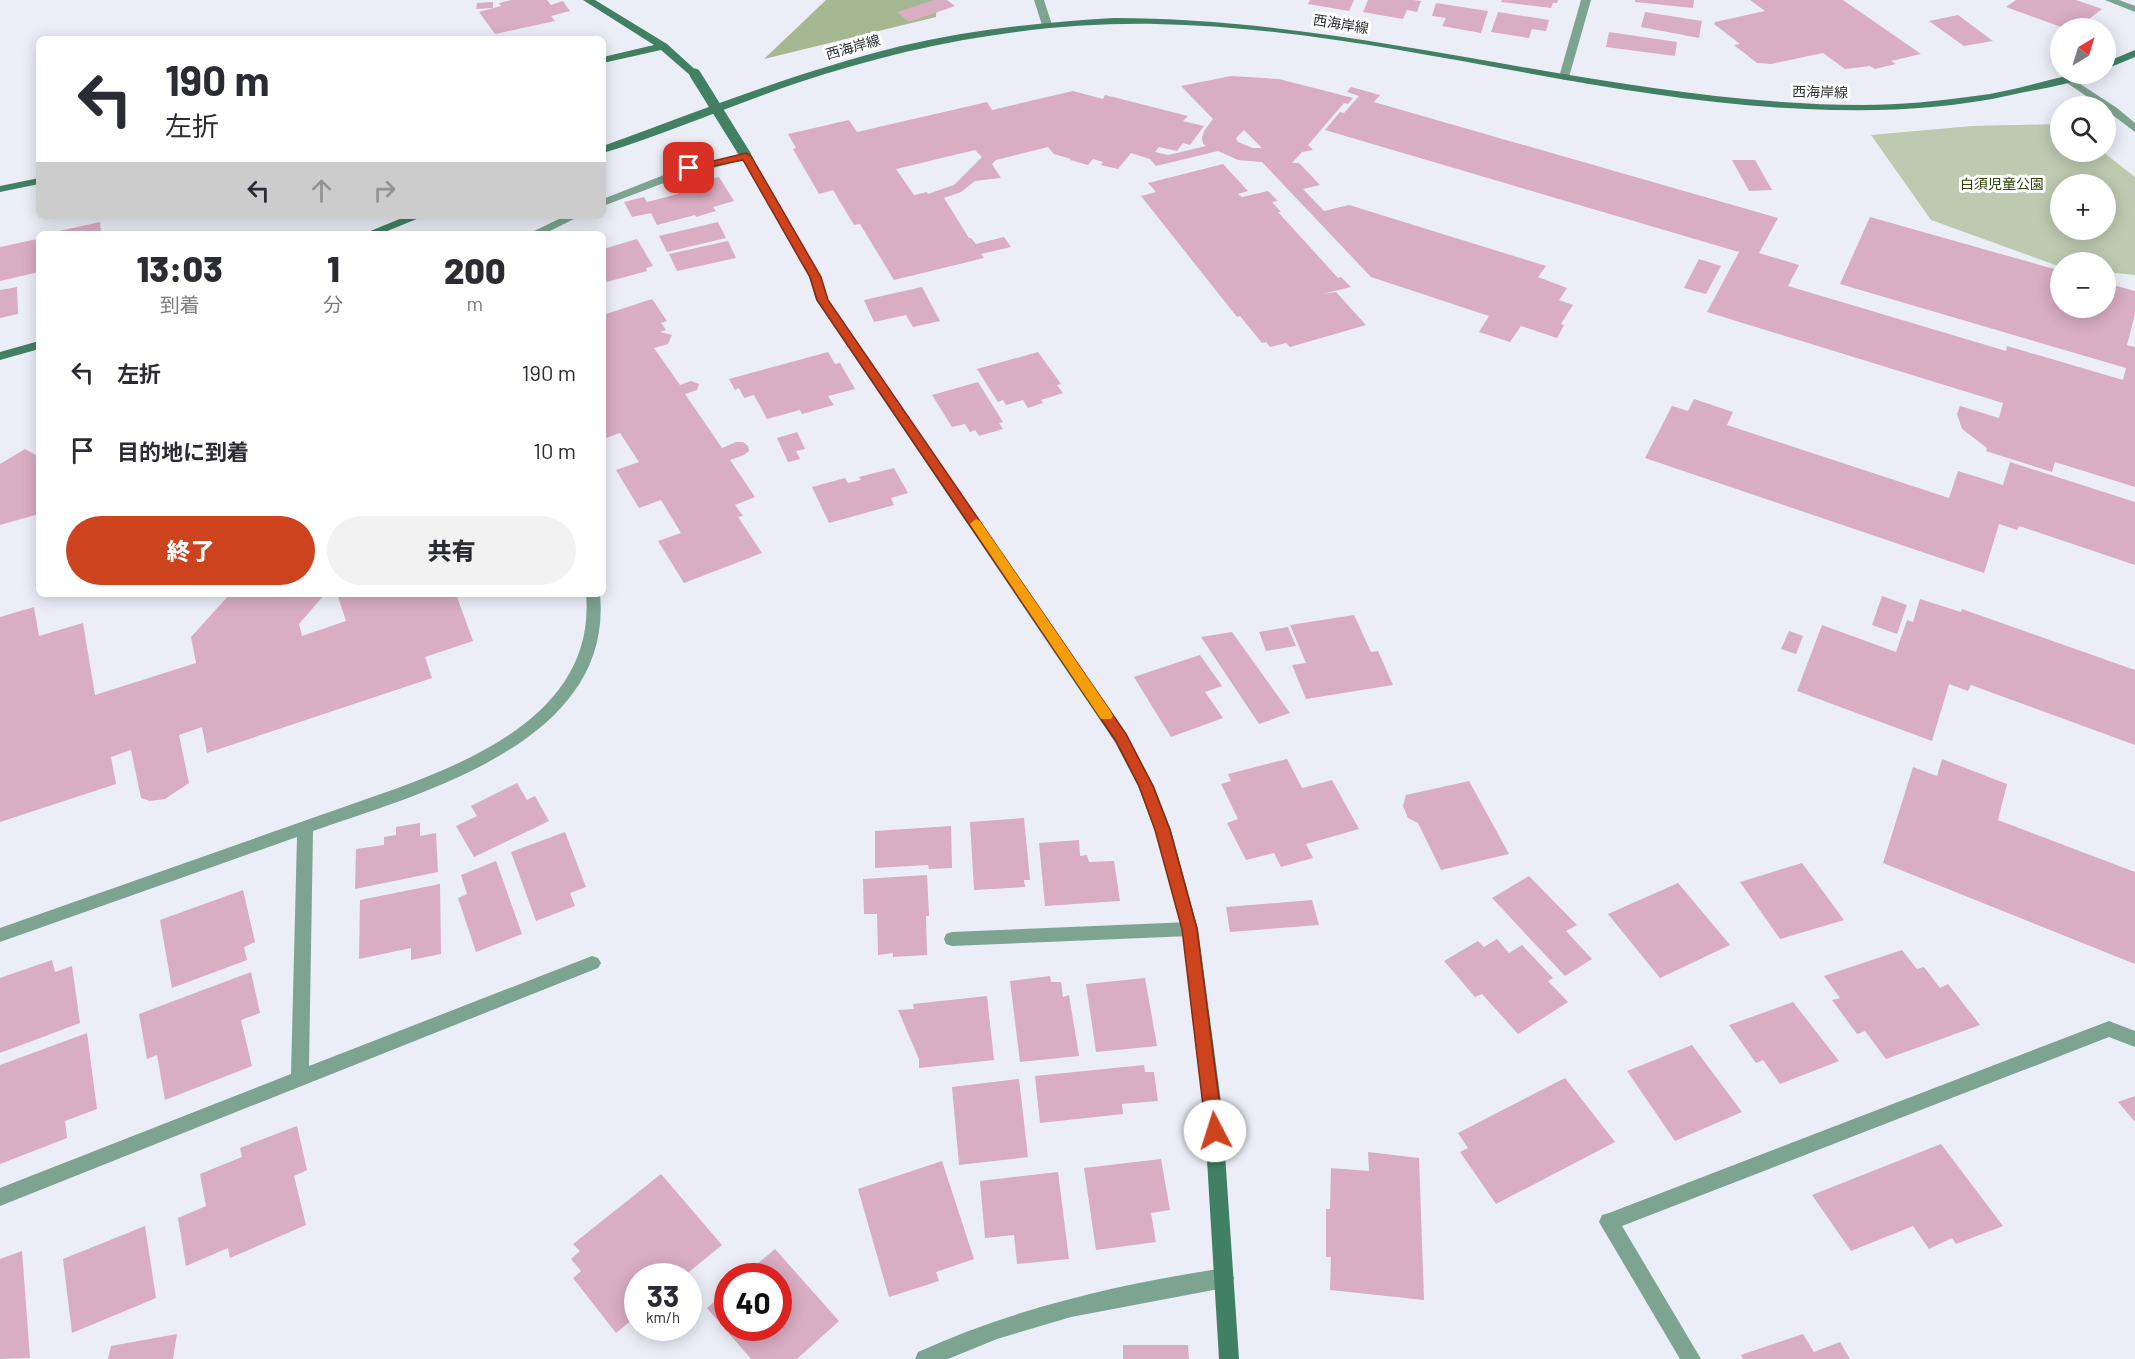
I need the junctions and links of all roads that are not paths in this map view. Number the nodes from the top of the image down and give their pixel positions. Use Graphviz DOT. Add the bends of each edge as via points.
graph roads {
  1 [pos="588,0"];
  2 [pos="1039,0"];
  3 [pos="1586,0"];
  4 [pos="2110,0"];
  5 [pos="2135,9"];
  6 [pos="1047,25"];
  7 [pos="663,46"];
  8 [pos="2135,53"];
  9 [pos="606,59"];
  10 [pos="2116,62"];
  11 [pos="1564,76"];
  12 [pos="2050,83"];
  13 [pos="2075,84"];
  14 [pos="2135,129"];
  15 [pos="606,149"];
  16 [pos="746,156"];
  17 [pos="36,182"];
  18 [pos="0,189"];
  19 [pos="606,202"];
  20 [pos="410,219"];
  21 [pos="567,219"];
  22 [pos="377,231"];
  23 [pos="541,231"];
  24 [pos="36,346"];
  25 [pos="0,356"];
  26 [pos="593,597"];
  27 [pos="305,827"];
  28 [pos="1190,929"];
  29 [pos="0,935"];
  30 [pos="952,939"];
  31 [pos="592,963"];
  32 [pos="2135,1039"];
  33 [pos="300,1077"];
  34 [pos="0,1197"];
  35 [pos="1224,1278"];
  36 [pos="924,1359"];
  37 [pos="1229,1359"];
  38 [pos="1691,1359"];
  1 -- 7 [label="street"];
  2 -- 6 [label="street"];
  3 -- 11 [label="street"];
  4 -- 5 [label="street"];
  6 -- 11 [label="street, 西海岸線" via="1155,21 1262,27"];
  6 -- 15 [label="street, 西海岸線" via="957,37 862,59"];
  7 -- 9 [label="street"];
  7 -- 16 [label="street, bridge" via="695,74"];
  8 -- 10 [label="street"];
  11 -- 12 [label="street, 西海岸線" via="1736,102 1849,108 1988,97"];
  13 -- 14 [label="street"];
  16 -- 19 [label="street" via="689,168"];
  16 -- 28 [label="street" via="815,277 822,300 1121,738 1146,786 1162,830"];
  17 -- 18 [label="street"];
  20 -- 22 [label="street"];
  21 -- 23 [label="street"];
  24 -- 25 [label="street"];
  26 -- 27 [label="street" via="594,626 577,672 540,718 516,739 478,761"];
  27 -- 29 [label="street"];
  27 -- 33 [label="street"];
  28 -- 30 [label="street"];
  28 -- 35 [label="street" via="1213,1110"];
  31 -- 33 [label="street"];
  32 -- 38 [label="street" via="2109,1029 1609,1222"];
  33 -- 34 [label="street"];
  35 -- 36 [label="street" via="1057,1309 966,1339"];
  35 -- 37 [label="street"];
}
